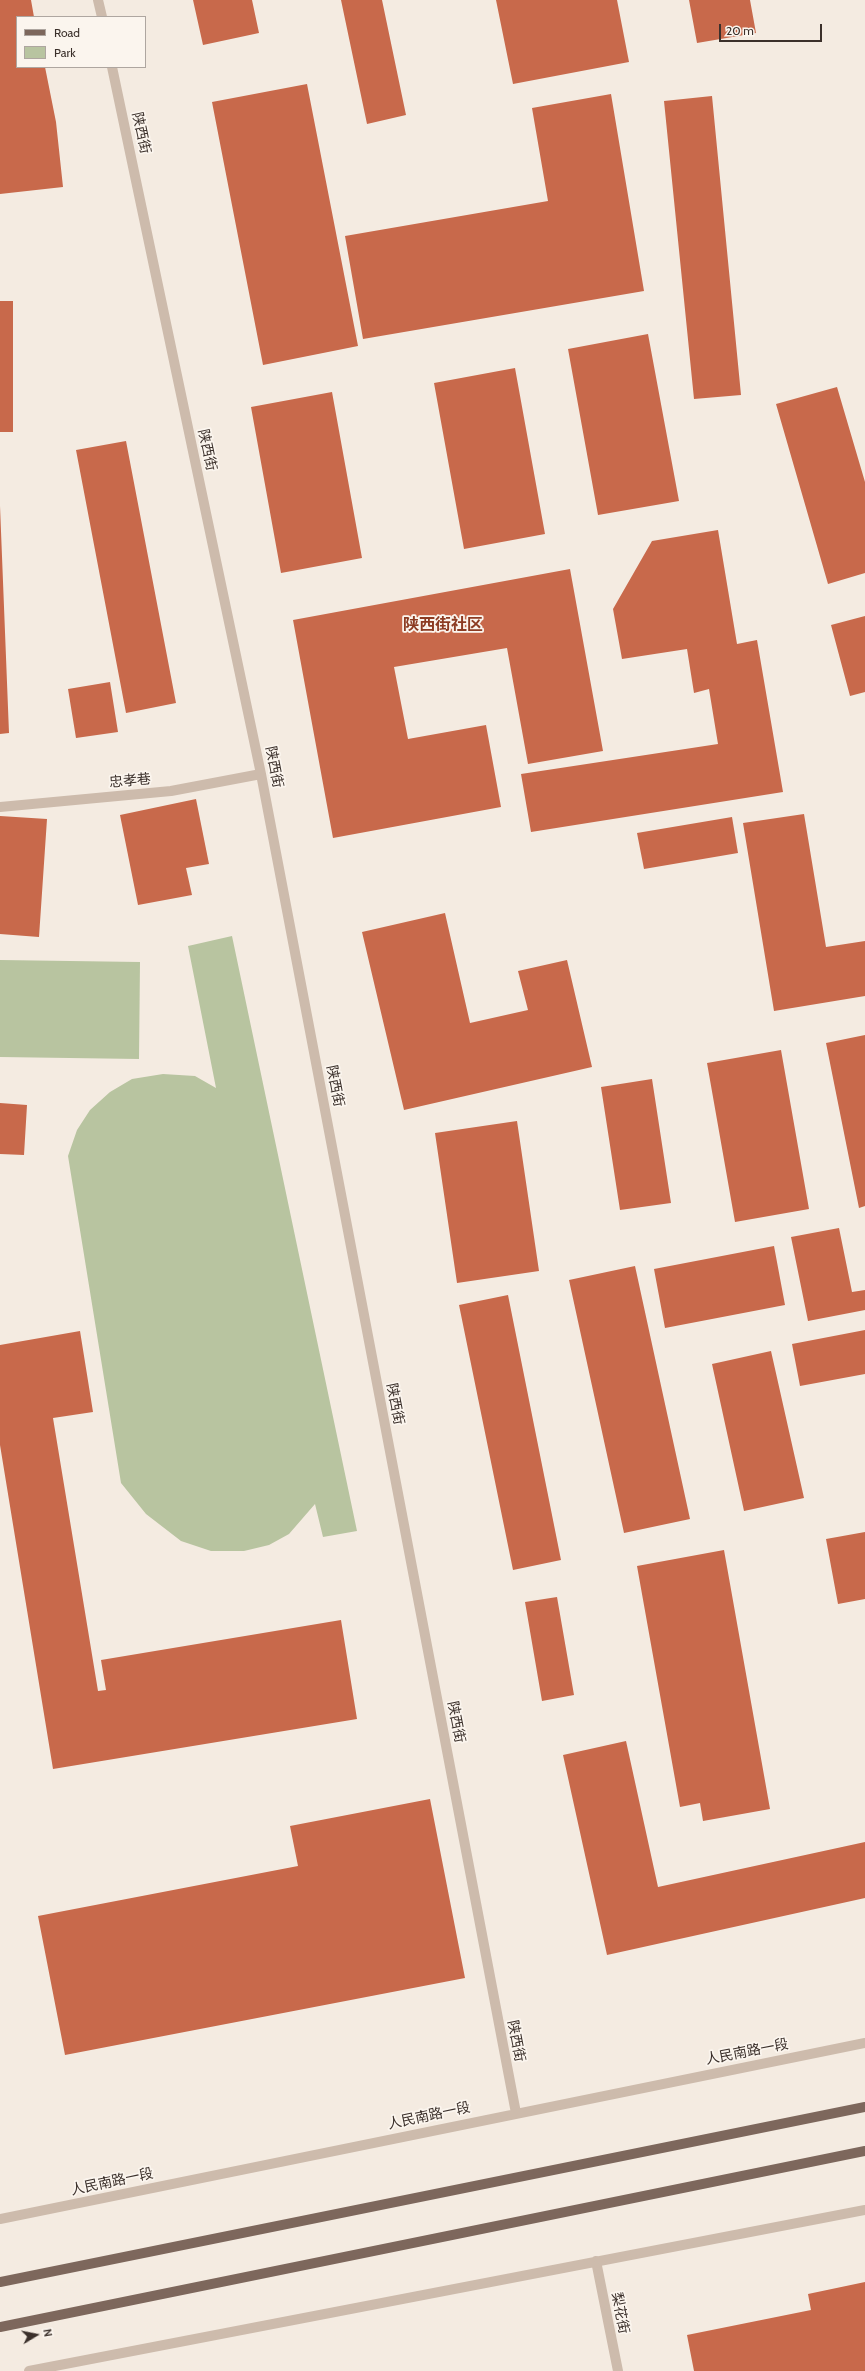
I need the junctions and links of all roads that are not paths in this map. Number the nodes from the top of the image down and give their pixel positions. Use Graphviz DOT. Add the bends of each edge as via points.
graph roads {
  1 [pos="98,0"];
  2 [pos="102,16"];
  3 [pos="112,68"];
  4 [pos="261,774"];
  5 [pos="0,807"];
  6 [pos="865,2043"];
  7 [pos="865,2107"];
  8 [pos="516,2113"];
  9 [pos="865,2151"];
  10 [pos="865,2210"];
  11 [pos="0,2220"];
  12 [pos="596,2262"];
  13 [pos="0,2282"];
  14 [pos="0,2327"];
  15 [pos="28,2371"];
  16 [pos="618,2371"];
  1 -- 2 [label="street"];
  3 -- 4 [label="street, 陕西街"];
  4 -- 5 [label="street, 忠孝巷" via="171,792"];
  4 -- 8 [label="street, 陕西街"];
  6 -- 8 [label="street, 人民南路一段"];
  7 -- 13 [label="main road"];
  8 -- 11 [label="street, 人民南路一段"];
  9 -- 14 [label="main road"];
  10 -- 12 [label="street"];
  12 -- 15 [label="street"];
  12 -- 16 [label="street, 梨花街"];
}
